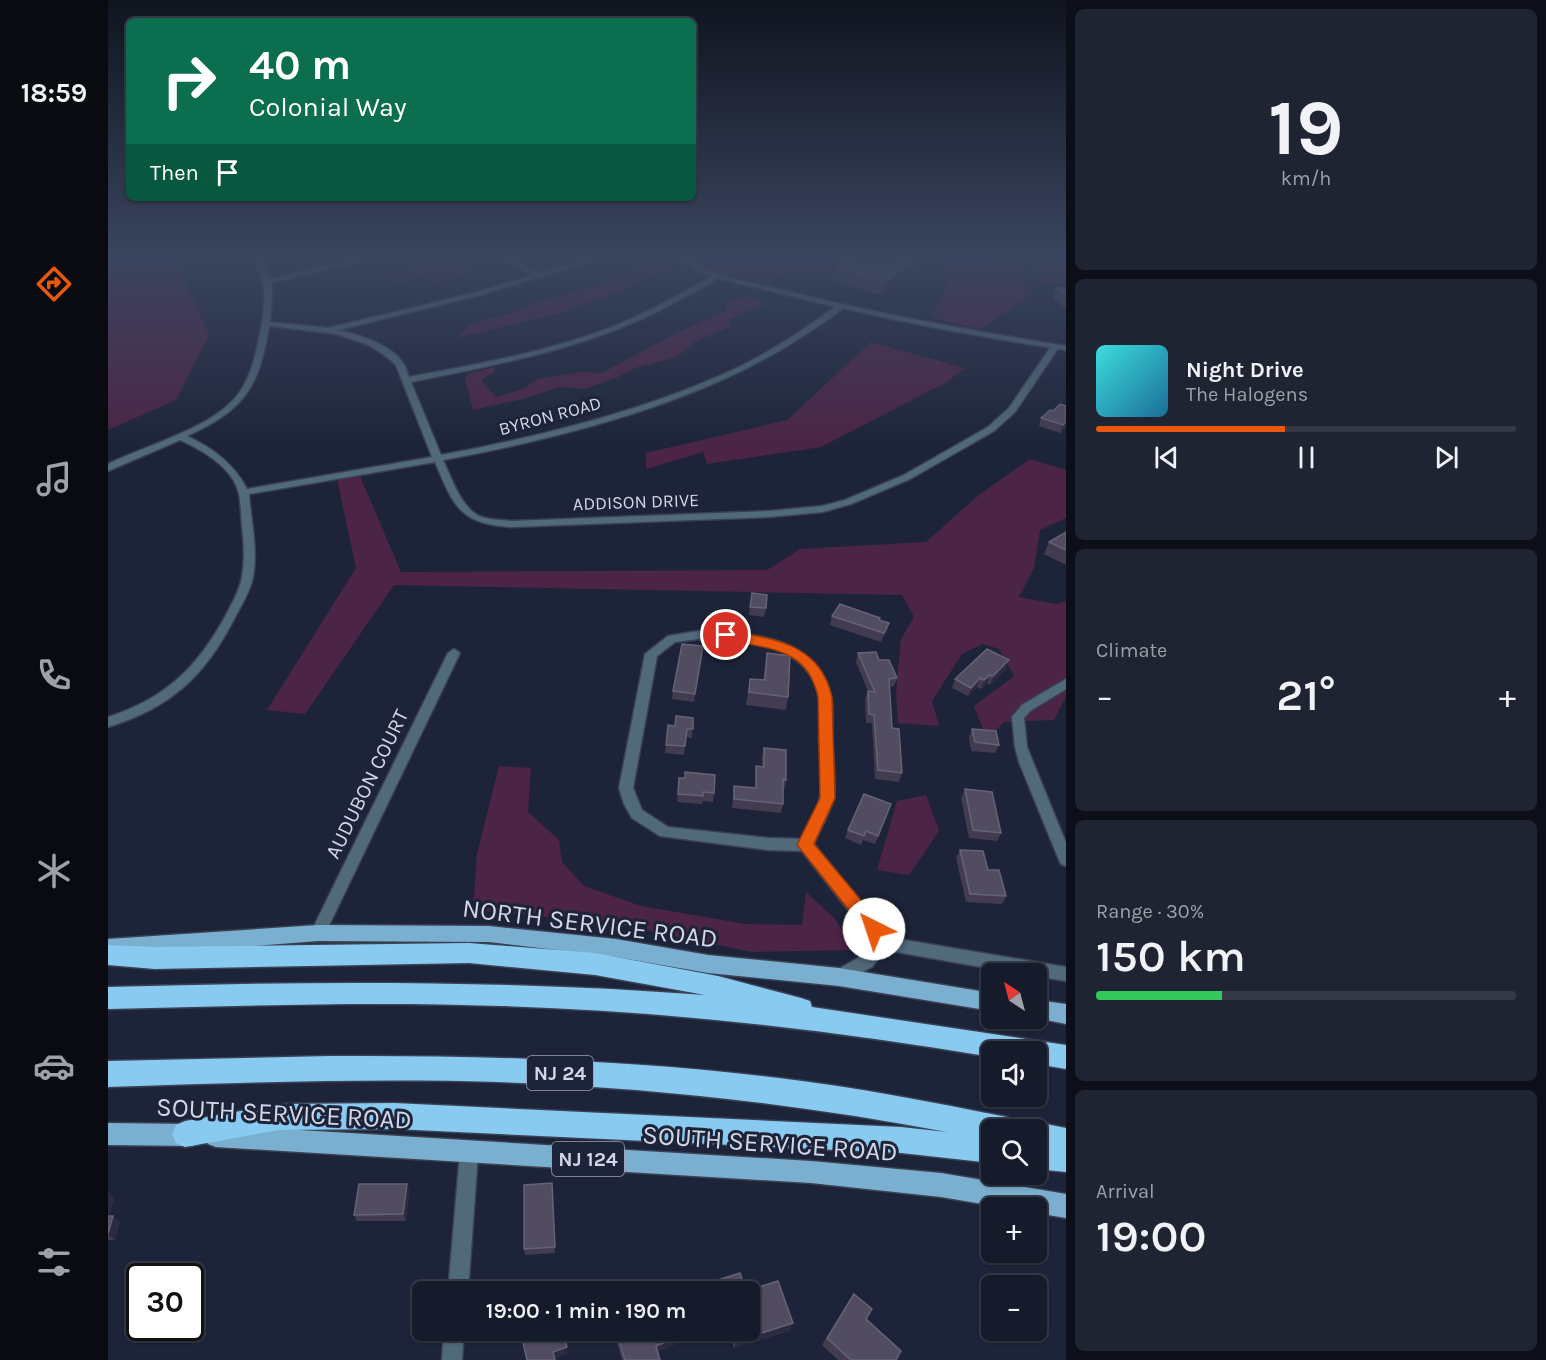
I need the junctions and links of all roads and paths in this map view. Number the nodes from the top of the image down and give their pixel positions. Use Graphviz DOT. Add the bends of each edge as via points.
graph roads {
  1 [pos="363,321"];
  2 [pos="629,321"];
  3 [pos="820,321"];
  4 [pos="911,321"];
  5 [pos="266,324"];
  6 [pos="331,329"];
  7 [pos="1055,346"];
  8 [pos="1066,348"];
  9 [pos="406,380"];
  10 [pos="179,436"];
  11 [pos="439,459"];
  12 [pos="108,468"];
  13 [pos="244,492"];
  14 [pos="454,653"];
  15 [pos="1066,683"];
  16 [pos="108,722"];
  17 [pos="806,845"];
  18 [pos="1066,860"];
  19 [pos="318,933"];
  20 [pos="882,942"];
  21 [pos="108,948"];
  22 [pos="108,955"];
  23 [pos="1066,974"];
  24 [pos="839,976"];
  25 [pos="108,998"];
  26 [pos="981,1000"];
  27 [pos="1047,1011"];
  28 [pos="1066,1014"];
  29 [pos="863,1025"];
  30 [pos="981,1044"];
  31 [pos="1047,1054"];
  32 [pos="1066,1057"];
  33 [pos="108,1074"];
  34 [pos="981,1125"];
  35 [pos="108,1134"];
  36 [pos="185,1134"];
  37 [pos="1047,1137"];
  38 [pos="1066,1141"];
  39 [pos="981,1149"];
  40 [pos="470,1153"];
  41 [pos="1047,1156"];
  42 [pos="1066,1158"];
  43 [pos="1066,1206"];
  44 [pos="459,1281"];
  45 [pos="453,1341"];
  46 [pos="452,1360"];
  1 -- 6 [label="street"];
  2 -- 9 [label="street" via="513,358"];
  3 -- 11 [label="street, BYRON ROAD" via="770,354 687,391 546,437"];
  4 -- 7 [label="street"];
  5 -- 6 [label="street, ADDISON DRIVE"];
  5 -- 10 [label="street" via="241,398 219,418"];
  6 -- 9 [label="street, ADDISON DRIVE" via="375,344 390,354 400,364"];
  7 -- 8 [label="street"];
  7 -- 11 [label="street, ADDISON DRIVE" via="1012,410 991,429 908,477 823,509 494,523 471,515 462,507"];
  9 -- 11 [label="street, ADDISON DRIVE"];
  10 -- 12 [label="street"];
  10 -- 13 [label="street" via="223,462"];
  11 -- 13 [label="street, BYRON ROAD"];
  13 -- 16 [label="street" via="248,576 210,652 184,682 156,703"];
  14 -- 19 [label="street, AUDUBON COURT"];
  15 -- 18 [label="street" via="1018,717 1026,762"];
  17 -- 17 [label="street" via="827,798 825,697 814,669 782,646 744,638 698,635 663,644 649,660 626,788 637,814 665,832"];
  17 -- 20 [label="street"];
  19 -- 21 [label="main road, NORTH SERVICE ROAD"];
  19 -- 24 [label="main road, NORTH SERVICE ROAD" via="489,934 616,948 708,964"];
  20 -- 23 [label="street"];
  20 -- 24 [label="street" via="866,962"];
  22 -- 29 [label="highway" via="469,953 595,964 718,987"];
  24 -- 26 [label="main road, NORTH SERVICE ROAD"];
  25 -- 29 [label="highway" via="298,993 547,997 722,1008"];
  27 -- 28 [label="main road"];
  29 -- 30 [label="highway"];
  31 -- 32 [label="highway"];
  33 -- 34 [label="highway, NJ 24" via="285,1069 551,1072 809,1095"];
  35 -- 36 [label="main road, SOUTH SERVICE ROAD / NJ 124"];
  36 -- 39 [label="highway" via="279,1117 394,1116 901,1140"];
  36 -- 40 [label="main road, SOUTH SERVICE ROAD / NJ 124"];
  37 -- 38 [label="highway"];
  40 -- 43 [label="main road, SOUTH SERVICE ROAD / NJ 124" via="811,1172 941,1185"];
  40 -- 44 [label="street"];
  41 -- 42 [label="highway"];
  45 -- 46 [label="street"];
}
